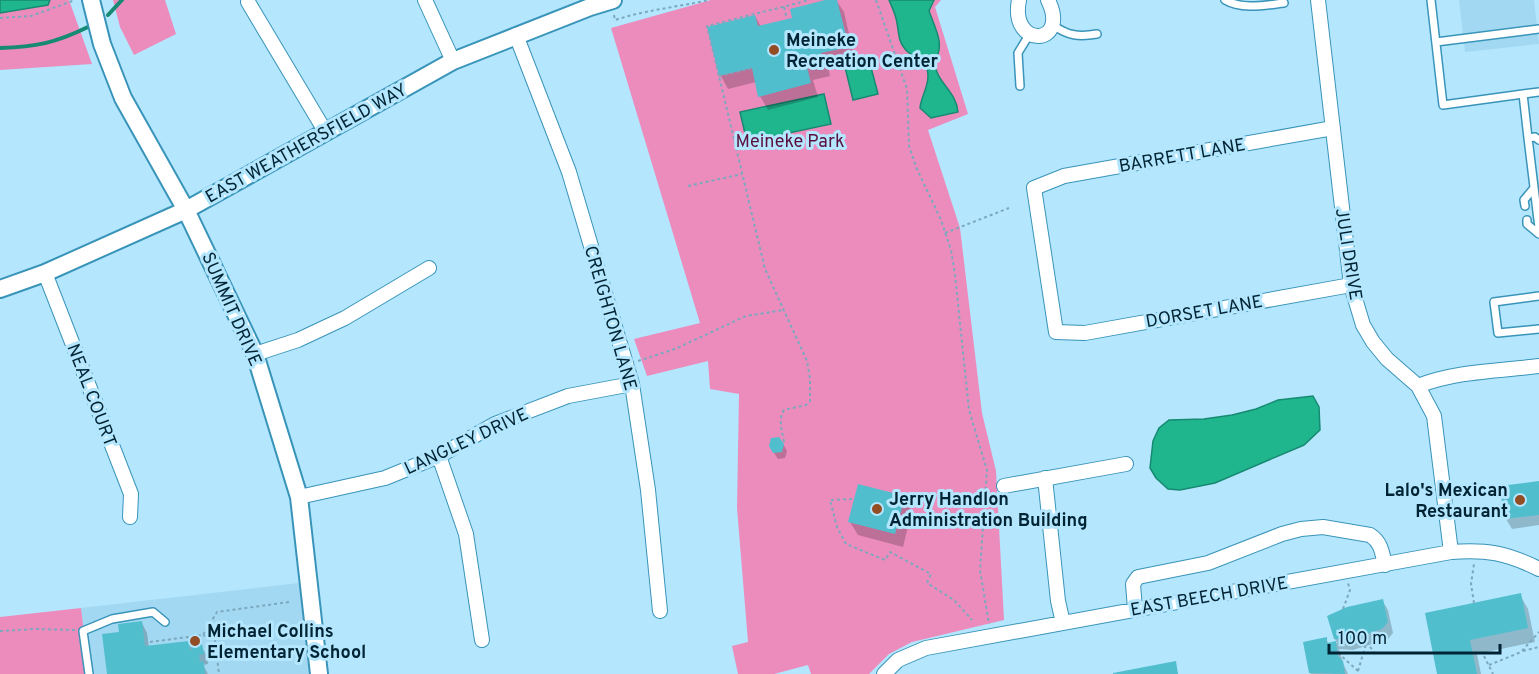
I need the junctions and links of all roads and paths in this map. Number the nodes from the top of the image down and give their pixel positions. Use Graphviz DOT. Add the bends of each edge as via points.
graph roads {
  1 [pos="75,0"];
  2 [pos="91,0"];
  3 [pos="425,0"];
  4 [pos="709,0"];
  5 [pos="810,0"];
  6 [pos="876,0"];
  7 [pos="1019,0"];
  8 [pos="1048,0"];
  9 [pos="1225,0"];
  10 [pos="1318,0"];
  11 [pos="1431,0"];
  12 [pos="611,1"];
  13 [pos="248,2"];
  14 [pos="589,3"];
  15 [pos="1284,3"];
  16 [pos="784,6"];
  17 [pos="0,18"];
  18 [pos="788,19"];
  19 [pos="1053,25"];
  20 [pos="1539,29"];
  21 [pos="1097,34"];
  22 [pos="516,35"];
  23 [pos="1029,35"];
  24 [pos="1436,42"];
  25 [pos="453,61"];
  26 [pos="752,68"];
  27 [pos="719,76"];
  28 [pos="1020,86"];
  29 [pos="1539,92"];
  30 [pos="1523,94"];
  31 [pos="1333,128"];
  32 [pos="325,131"];
  33 [pos="1535,137"];
  34 [pos="1536,171"];
  35 [pos="741,174"];
  36 [pos="688,186"];
  37 [pos="1534,188"];
  38 [pos="1525,206"];
  39 [pos="1009,208"];
  40 [pos="186,210"];
  41 [pos="1527,220"];
  42 [pos="1539,228"];
  43 [pos="945,233"];
  44 [pos="1539,234"];
  45 [pos="429,268"];
  46 [pos="45,273"];
  47 [pos="1351,285"];
  48 [pos="0,288"];
  49 [pos="1539,296"];
  50 [pos="784,310"];
  51 [pos="1539,329"];
  52 [pos="1056,332"];
  53 [pos="255,354"];
  54 [pos="638,361"];
  55 [pos="1539,366"];
  56 [pos="632,384"];
  57 [pos="1418,386"];
  58 [pos="784,442"];
  59 [pos="439,456"];
  60 [pos="1126,464"];
  61 [pos="1045,478"];
  62 [pos="1004,486"];
  63 [pos="299,497"];
  64 [pos="852,499"];
  65 [pos="130,517"];
  66 [pos="1476,550"];
  67 [pos="1451,552"];
  68 [pos="1385,565"];
  69 [pos="1539,569"];
  70 [pos="1346,572"];
  71 [pos="289,602"];
  72 [pos="1474,603"];
  73 [pos="1135,609"];
  74 [pos="1343,609"];
  75 [pos="660,611"];
  76 [pos="972,620"];
  77 [pos="165,622"];
  78 [pos="1063,623"];
  79 [pos="0,631"];
  80 [pos="83,631"];
  81 [pos="1539,632"];
  82 [pos="203,635"];
  83 [pos="991,636"];
  84 [pos="1363,637"];
  85 [pos="482,640"];
  86 [pos="150,642"];
  87 [pos="1366,644"];
  88 [pos="1539,647"];
  89 [pos="1521,652"];
  90 [pos="232,653"];
  91 [pos="1338,653"];
  92 [pos="1376,655"];
  93 [pos="217,656"];
  94 [pos="1484,656"];
  95 [pos="1489,665"];
  96 [pos="1358,672"];
  97 [pos="89,674"];
  98 [pos="219,674"];
  99 [pos="319,674"];
  100 [pos="884,674"];
  101 [pos="1493,674"];
  1 -- 17 [label="path" via="31,16"];
  2 -- 40 [label="street, SUMMIT DRIVE" via="102,44 123,98"];
  3 -- 25 [label="street"];
  4 -- 12 [label="path" via="645,10 615,20"];
  5 -- 16 [label="path"];
  6 -- 43 [label="path" via="907,89 909,146"];
  7 -- 23 [label="street" via="1020,18"];
  8 -- 19 [label="street"];
  9 -- 15 [label="lane" via="1256,7"];
  10 -- 31 [label="street, JULI DRIVE"];
  11 -- 24 [label="lane"];
  12 -- 14 [label="street, EAST WEATHERSFIELD WAY"];
  13 -- 32 [label="street"];
  14 -- 22 [label="street, EAST WEATHERSFIELD WAY"];
  16 -- 18 [label="path"];
  16 -- 27 [label="path" via="707,26"];
  19 -- 21 [label="lane" via="1079,37"];
  19 -- 23 [label="street" via="1043,35"];
  20 -- 24 [label="lane"];
  22 -- 25 [label="street, EAST WEATHERSFIELD WAY"];
  22 -- 56 [label="street, CREIGHTON LANE" via="569,172"];
  23 -- 28 [label="lane" via="1018,53"];
  24 -- 30 [label="lane" via="1443,105"];
  25 -- 32 [label="street, EAST WEATHERSFIELD WAY"];
  26 -- 27 [label="path"];
  27 -- 35 [label="path"];
  29 -- 30 [label="lane"];
  30 -- 33 [label="lane"];
  31 -- 47 [label="street, JULI DRIVE"];
  31 -- 52 [label="street, BARRETT LANE" via="1064,176 1034,188"];
  32 -- 40 [label="street, EAST WEATHERSFIELD WAY"];
  33 -- 34 [label="lane"];
  34 -- 37 [label="lane"];
  35 -- 36 [label="path"];
  35 -- 50 [label="path" via="765,269"];
  37 -- 38 [label="lane" via="1524,200"];
  37 -- 42 [label="lane"];
  39 -- 43 [label="path"];
  40 -- 46 [label="street, EAST WEATHERSFIELD WAY"];
  40 -- 53 [label="street, SUMMIT DRIVE"];
  41 -- 44 [label="lane"];
  43 -- 83 [label="path" via="955,275 969,410 987,470 980,570"];
  45 -- 53 [label="street" via="345,318"];
  46 -- 48 [label="street, EAST WEATHERSFIELD WAY"];
  46 -- 65 [label="street, NEAL COURT" via="131,494"];
  47 -- 52 [label="street, DORSET LANE" via="1085,333"];
  47 -- 57 [label="street, JULI DRIVE" via="1363,325 1373,342"];
  49 -- 51 [label="lane" via="1494,302 1498,333"];
  50 -- 54 [label="path" via="746,316 675,349"];
  50 -- 58 [label="path" via="807,361 810,401 784,410"];
  53 -- 63 [label="street, SUMMIT DRIVE"];
  55 -- 57 [label="street" via="1453,376"];
  56 -- 59 [label="street, LANGLEY DRIVE" via="568,396 495,424"];
  56 -- 75 [label="street, CREIGHTON LANE"];
  57 -- 67 [label="street, JULI DRIVE" via="1434,416"];
  59 -- 63 [label="street, LANGLEY DRIVE" via="385,478"];
  59 -- 85 [label="street" via="466,534"];
  60 -- 61 [label="street"];
  61 -- 62 [label="street"];
  61 -- 78 [label="street"];
  63 -- 99 [label="street, SUMMIT DRIVE"];
  64 -- 76 [label="path" via="830,500 846,544 885,560 890,552 932,574 927,583 954,600"];
  66 -- 67 [label="street, EAST BEECH DRIVE"];
  66 -- 69 [label="street, EAST BEECH DRIVE" via="1493,551"];
  66 -- 72 [label="path" via="1471,584"];
  67 -- 68 [label="street, EAST BEECH DRIVE"];
  68 -- 70 [label="street, EAST BEECH DRIVE"];
  68 -- 73 [label="street" via="1381,547 1370,535 1323,527 1301,529 1208,563 1138,577 1133,584"];
  70 -- 73 [label="street, EAST BEECH DRIVE"];
  70 -- 74 [label="path" via="1350,590"];
  71 -- 82 [label="path" via="217,612"];
  73 -- 78 [label="street, EAST BEECH DRIVE"];
  77 -- 80 [label="lane" via="153,612 112,619"];
  78 -- 83 [label="street, EAST BEECH DRIVE"];
  79 -- 80 [label="path"];
  80 -- 97 [label="lane"];
  81 -- 89 [label="path"];
  82 -- 86 [label="path"];
  82 -- 93 [label="path" via="215,640"];
  83 -- 100 [label="street, EAST BEECH DRIVE" via="926,648 898,660"];
  84 -- 87 [label="path"];
  87 -- 92 [label="path"];
  87 -- 96 [label="path"];
  88 -- 89 [label="path"];
  89 -- 95 [label="path"];
  90 -- 93 [label="path"];
  91 -- 96 [label="path"];
  93 -- 98 [label="path"];
  94 -- 95 [label="path"];
  95 -- 101 [label="path"];
}
